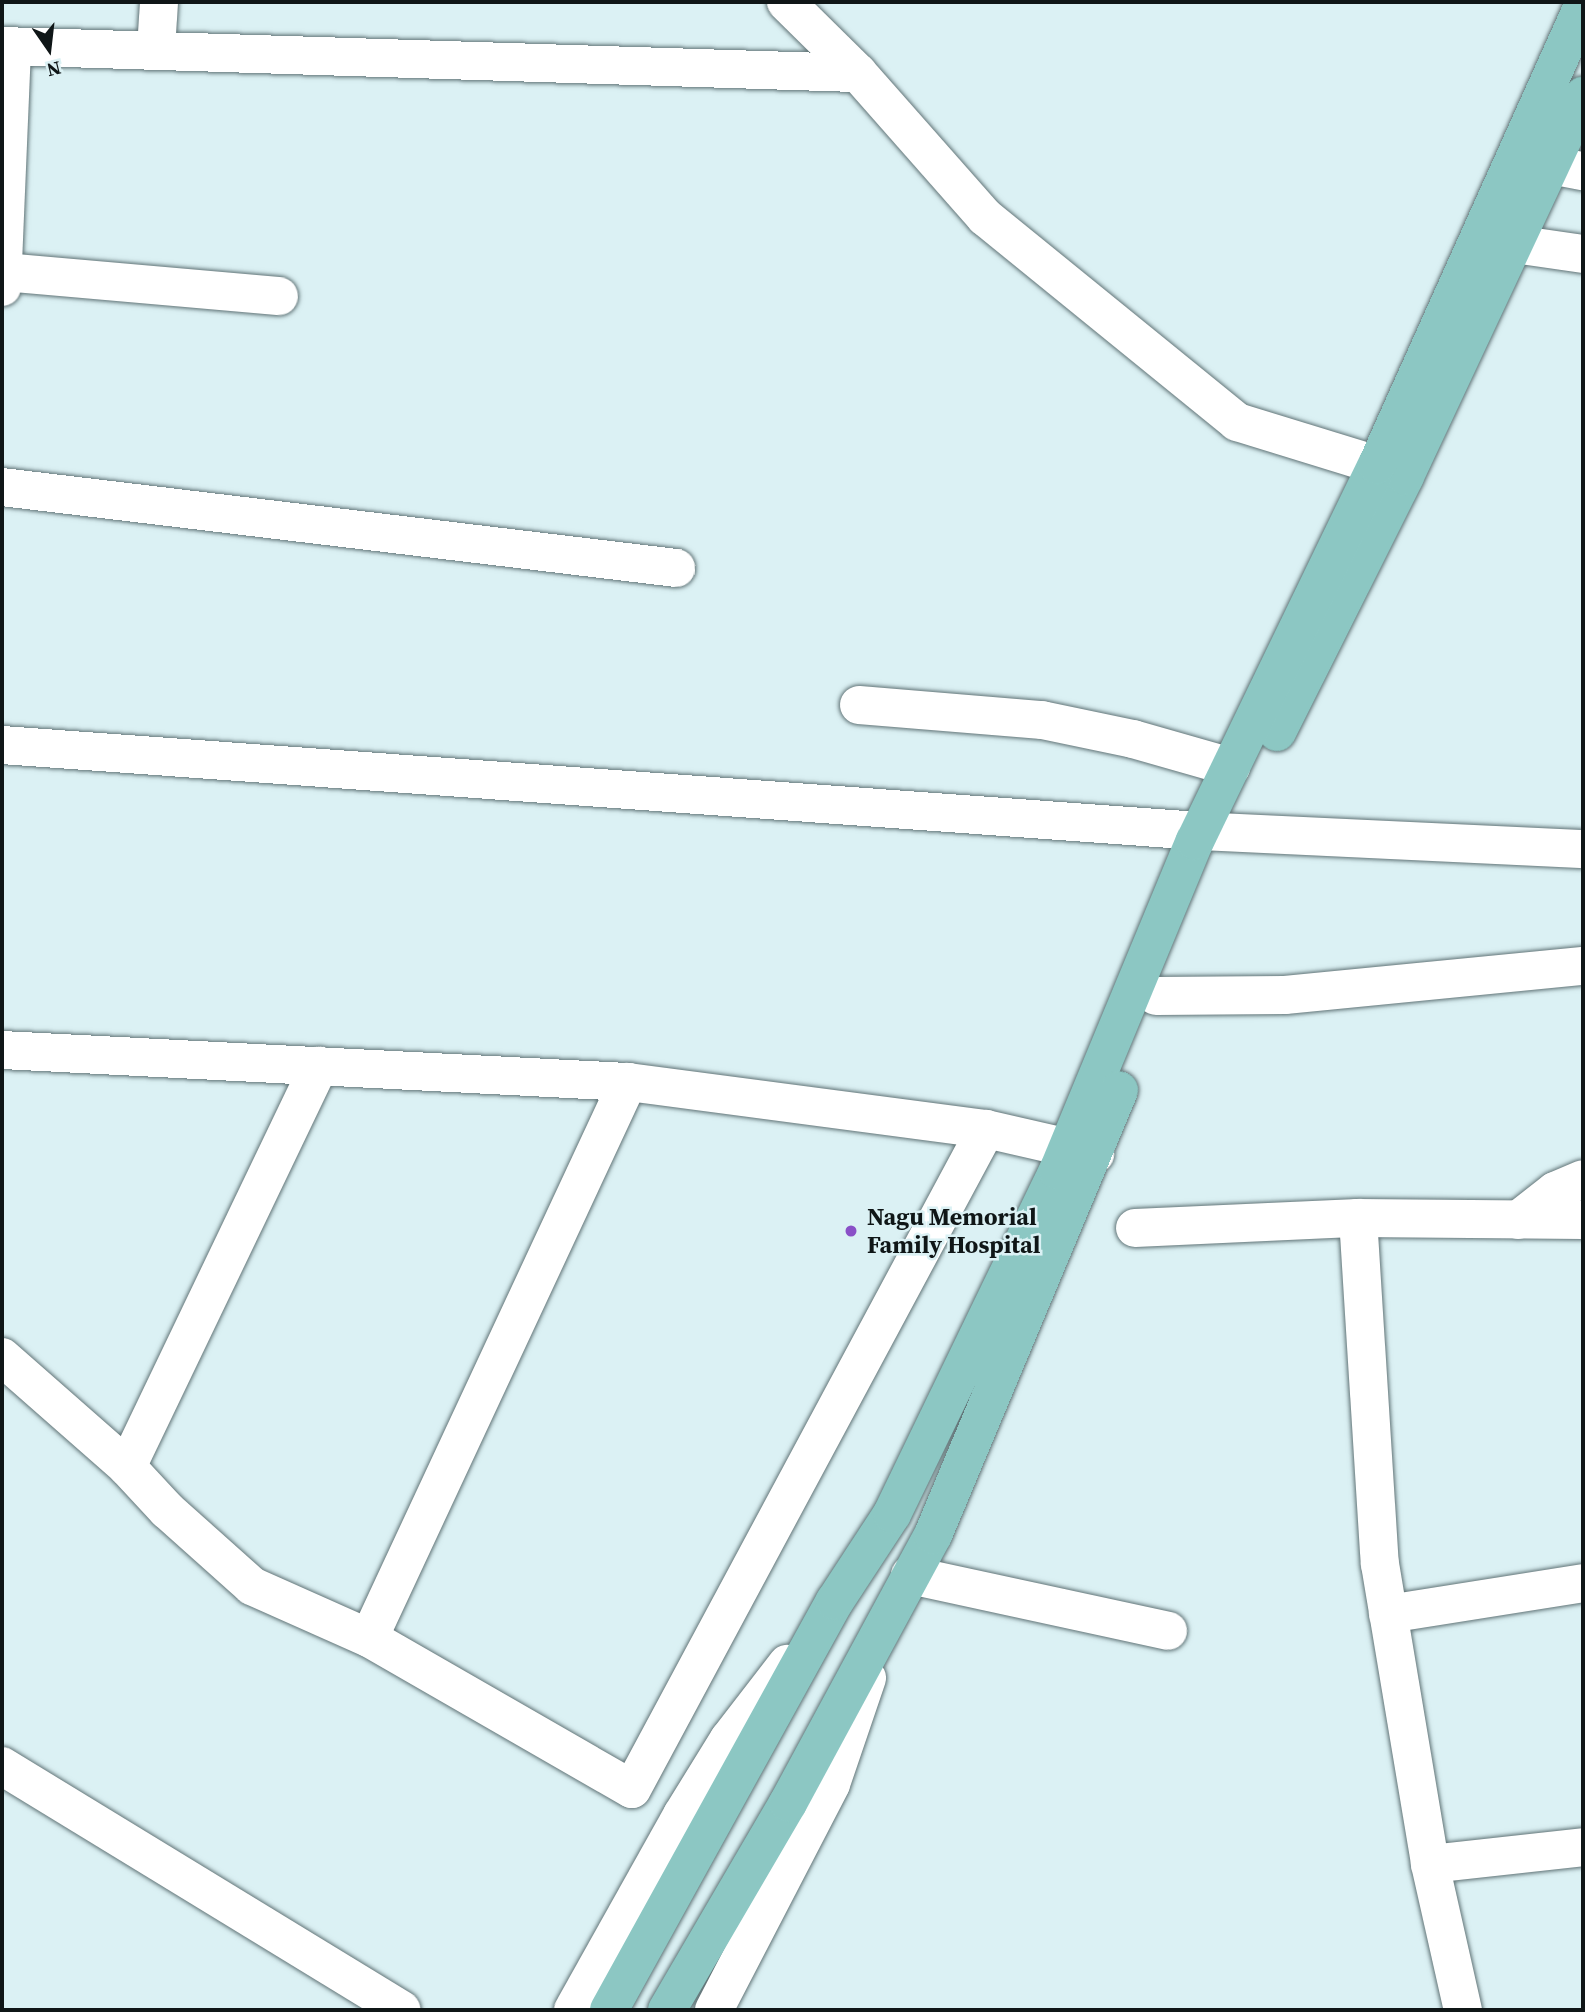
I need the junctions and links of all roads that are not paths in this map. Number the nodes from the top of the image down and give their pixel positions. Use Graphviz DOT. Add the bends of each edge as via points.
graph roads {
  1 [pos="159,2"];
  2 [pos="786,2"];
  3 [pos="1583,5"];
  4 [pos="7,47"];
  5 [pos="156,50"];
  6 [pos="858,73"];
  7 [pos="1583,96"];
  8 [pos="1567,168"];
  9 [pos="4,229"];
  10 [pos="1514,244"];
  11 [pos="1583,254"];
  12 [pos="3,272"];
  13 [pos="2,286"];
  14 [pos="279,296"];
  15 [pos="1377,465"];
  16 [pos="2,487"];
  17 [pos="676,568"];
  18 [pos="859,705"];
  19 [pos="2,745"];
  20 [pos="1231,767"];
  21 [pos="1209,832"];
  22 [pos="1583,849"];
  23 [pos="1583,966"];
  24 [pos="1156,996"];
  25 [pos="2,1050"];
  26 [pos="319,1066"];
  27 [pos="628,1082"];
  28 [pos="986,1129"];
  29 [pos="1081,1151"];
  30 [pos="1583,1179"];
  31 [pos="1358,1218"];
  32 [pos="1518,1220"];
  33 [pos="1583,1220"];
  34 [pos="1135,1228"];
  35 [pos="2,1357"];
  36 [pos="127,1467"];
  37 [pos="910,1575"];
  38 [pos="1583,1583"];
  39 [pos="835,1601"];
  40 [pos="889,1613"];
  41 [pos="1388,1614"];
  42 [pos="1168,1631"];
  43 [pos="369,1638"];
  44 [pos="2,1766"];
  45 [pos="632,1789"];
  46 [pos="682,1815"];
  47 [pos="1583,1847"];
  48 [pos="1430,1864"];
  49 [pos="401,2010"];
  50 [pos="573,2010"];
  51 [pos="609,2010"];
  52 [pos="667,2010"];
  53 [pos="714,2010"];
  54 [pos="1462,2010"];
  1 -- 5 [label="street"];
  2 -- 6 [label="street"];
  3 -- 15 [label="main road"];
  4 -- 5 [label="street"];
  4 -- 9 [label="street"];
  5 -- 6 [label="street"];
  6 -- 15 [label="street" via="985,217 1237,422"];
  7 -- 8 [label="main road"];
  8 -- 10 [label="main road"];
  9 -- 12 [label="street"];
  10 -- 11 [label="street"];
  10 -- 21 [label="main road" via="1264,757"];
  12 -- 13 [label="street"];
  12 -- 14 [label="street"];
  15 -- 20 [label="main road"];
  16 -- 17 [label="street"];
  18 -- 20 [label="street" via="1042,720 1133,739"];
  19 -- 21 [label="street"];
  20 -- 21 [label="main road"];
  21 -- 22 [label="street"];
  21 -- 24 [label="main road"];
  21 -- 29 [label="main road"];
  23 -- 24 [label="street" via="1285,995"];
  24 -- 29 [label="main road"];
  25 -- 26 [label="street"];
  26 -- 27 [label="street"];
  26 -- 36 [label="street"];
  27 -- 28 [label="street"];
  27 -- 43 [label="street"];
  28 -- 29 [label="street"];
  28 -- 45 [label="street"];
  29 -- 37 [label="main road" via="933,1535"];
  29 -- 39 [label="main road" via="892,1514"];
  30 -- 32 [label="street" via="1555,1191"];
  31 -- 32 [label="street"];
  31 -- 34 [label="street"];
  31 -- 41 [label="street" via="1380,1564"];
  32 -- 33 [label="street"];
  35 -- 36 [label="street"];
  36 -- 43 [label="street" via="167,1510 252,1586"];
  37 -- 40 [label="main road"];
  37 -- 42 [label="street"];
  38 -- 41 [label="street"];
  39 -- 46 [label="street" via="729,1739"];
  39 -- 51 [label="main road"];
  40 -- 52 [label="main road" via="788,1803"];
  40 -- 53 [label="street" via="831,1784"];
  41 -- 48 [label="street"];
  43 -- 45 [label="street"];
  44 -- 49 [label="street"];
  45 -- 46 [label="street"];
  46 -- 50 [label="street"];
  47 -- 48 [label="street"];
  48 -- 54 [label="street"];
}
